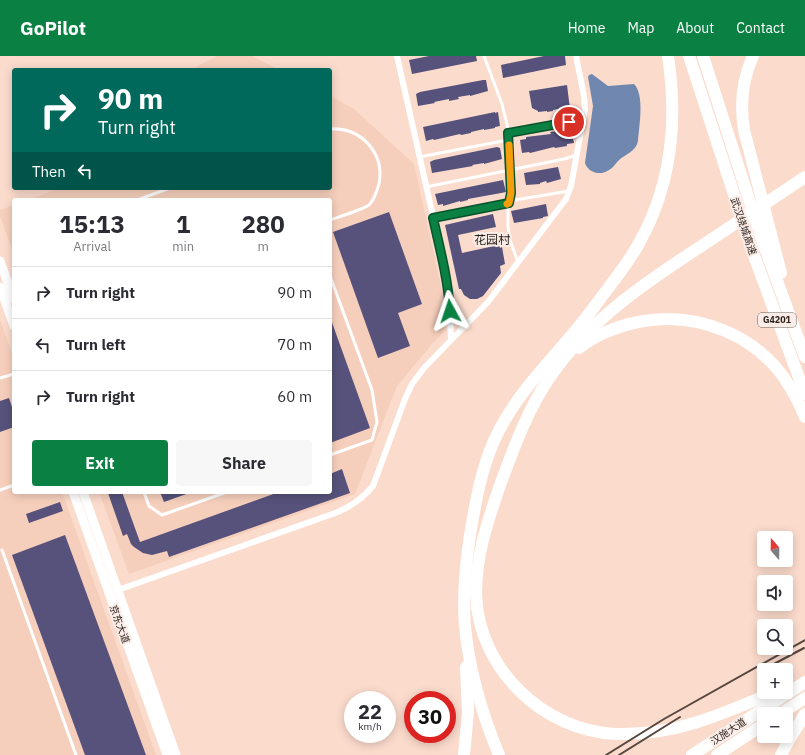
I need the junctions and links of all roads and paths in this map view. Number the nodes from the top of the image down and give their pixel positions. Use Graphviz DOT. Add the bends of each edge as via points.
graph roads {
  1 [pos="397,56"];
  2 [pos="484,56"];
  3 [pos="576,56"];
  4 [pos="668,56"];
  5 [pos="689,56"];
  6 [pos="703,56"];
  7 [pos="753,56"];
  8 [pos="584,119"];
  9 [pos="332,129"];
  10 [pos="508,133"];
  11 [pos="508,140"];
  12 [pos="577,154"];
  13 [pos="419,157"];
  14 [pos="805,169"];
  15 [pos="510,170"];
  16 [pos="805,177"];
  17 [pos="426,187"];
  18 [pos="164,190"];
  19 [pos="570,190"];
  20 [pos="142,198"];
  21 [pos="509,202"];
  22 [pos="433,218"];
  23 [pos="332,219"];
  24 [pos="767,237"];
  25 [pos="0,261"];
  26 [pos="518,263"];
  27 [pos="332,281"];
  28 [pos="0,286"];
  29 [pos="12,294"];
  30 [pos="12,320"];
  31 [pos="576,330"];
  32 [pos="452,340"];
  33 [pos="805,357"];
  34 [pos="557,367"];
  35 [pos="12,375"];
  36 [pos="0,378"];
  37 [pos="805,394"];
  38 [pos="805,417"];
  39 [pos="332,454"];
  40 [pos="12,485"];
  41 [pos="0,490"];
  42 [pos="74,494"];
  43 [pos="84,494"];
  44 [pos="145,494"];
  45 [pos="221,494"];
  46 [pos="2,550"];
  47 [pos="118,590"];
  48 [pos="476,594"];
  49 [pos="465,626"];
  50 [pos="805,680"];
  51 [pos="793,684"];
  52 [pos="805,698"];
  53 [pos="758,699"];
  54 [pos="791,707"];
  55 [pos="805,714"];
  56 [pos="757,729"];
  57 [pos="76,755"];
  58 [pos="167,755"];
  59 [pos="176,755"];
  60 [pos="464,755"];
  61 [pos="499,755"];
  62 [pos="508,755"];
  63 [pos="692,755"];
  64 [pos="717,755"];
  65 [pos="782,755"];
  1 -- 13 [label="street"];
  2 -- 10 [label="lane" via="502,104"];
  3 -- 8 [label="street" via="585,102"];
  4 -- 31 [label="highway" via="672,120 670,154 663,189 638,246"];
  5 -- 37 [label="highway, 武汉绕城高速 / G4201" via="750,246"];
  6 -- 24 [label="highway, 武汉绕城高速" via="740,173"];
  7 -- 24 [label="highway" via="744,82 742,110"];
  8 -- 10 [label="lane"];
  8 -- 12 [label="street"];
  9 -- 23 [label="lane" via="347,131 364,139 376,155 380,174 376,194 369,206"];
  10 -- 11 [label="lane"];
  11 -- 13 [label="lane"];
  11 -- 15 [label="lane"];
  12 -- 15 [label="lane"];
  12 -- 19 [label="street"];
  13 -- 17 [label="street"];
  14 -- 31 [label="highway" via="646,274"];
  15 -- 17 [label="lane"];
  15 -- 21 [label="lane"];
  16 -- 34 [label="highway" via="630,295 595,325"];
  17 -- 22 [label="street"];
  18 -- 20 [label="lane"];
  19 -- 21 [label="lane"];
  19 -- 26 [label="street" via="564,204"];
  21 -- 22 [label="lane"];
  21 -- 26 [label="lane" via="508,233"];
  22 -- 32 [label="street" via="449,296"];
  24 -- 33 [label="highway"];
  25 -- 29 [label="main road"];
  26 -- 32 [label="street" via="488,302"];
  27 -- 39 [label="lane" via="372,390 377,422 372,440"];
  28 -- 30 [label="main road"];
  31 -- 49 [label="highway" via="522,393 502,425 486,459 468,548 464,591"];
  32 -- 47 [label="street" via="412,384 373,486 359,501 338,512"];
  34 -- 38 [label="highway" via="582,346 602,334 623,326 660,319 694,321 727,331 766,358 790,386"];
  34 -- 48 [label="highway" via="533,404 507,466 484,533"];
  35 -- 36 [label="lane"];
  40 -- 41 [label="lane"];
  42 -- 58 [label="main road, 京东大道"];
  43 -- 47 [label="main road, 京东大道"];
  44 -- 45 [label="lane" via="149,506 162,515"];
  46 -- 57 [label="lane"];
  47 -- 59 [label="main road, 京东大道"];
  48 -- 53 [label="highway" via="483,632 508,679 523,695 550,714 572,725 605,733 651,732 715,718"];
  48 -- 62 [label="highway" via="473,625 480,669 492,713"];
  49 -- 60 [label="highway" via="468,712"];
  49 -- 61 [label="highway" via="478,693"];
  50 -- 51 [label="highway"];
  50 -- 63 [label="highway, 汉施大道"];
  52 -- 54 [label="highway"];
  55 -- 65 [label="highway"];
  56 -- 64 [label="highway, 汉施大道"];
}
